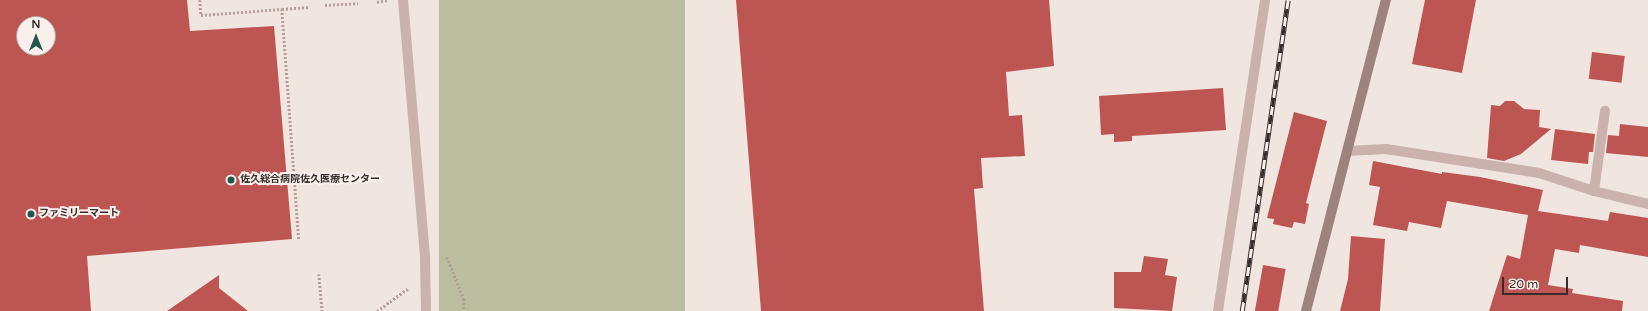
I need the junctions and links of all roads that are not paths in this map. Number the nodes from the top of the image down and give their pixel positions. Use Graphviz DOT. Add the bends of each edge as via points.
graph roads {
  1 [pos="403,0"];
  2 [pos="1265,0"];
  3 [pos="1386,0"];
  4 [pos="1605,111"];
  5 [pos="1347,151"];
  6 [pos="1594,192"];
  7 [pos="1648,204"];
  8 [pos="426,311"];
  9 [pos="1218,311"];
  10 [pos="1306,311"];
  1 -- 8 [label="street" via="425,259"];
  2 -- 9 [label="street"];
  3 -- 5 [label="street"];
  4 -- 6 [label="street"];
  5 -- 6 [label="street" via="1386,149 1539,173"];
  5 -- 10 [label="street"];
  6 -- 7 [label="street"];
}
